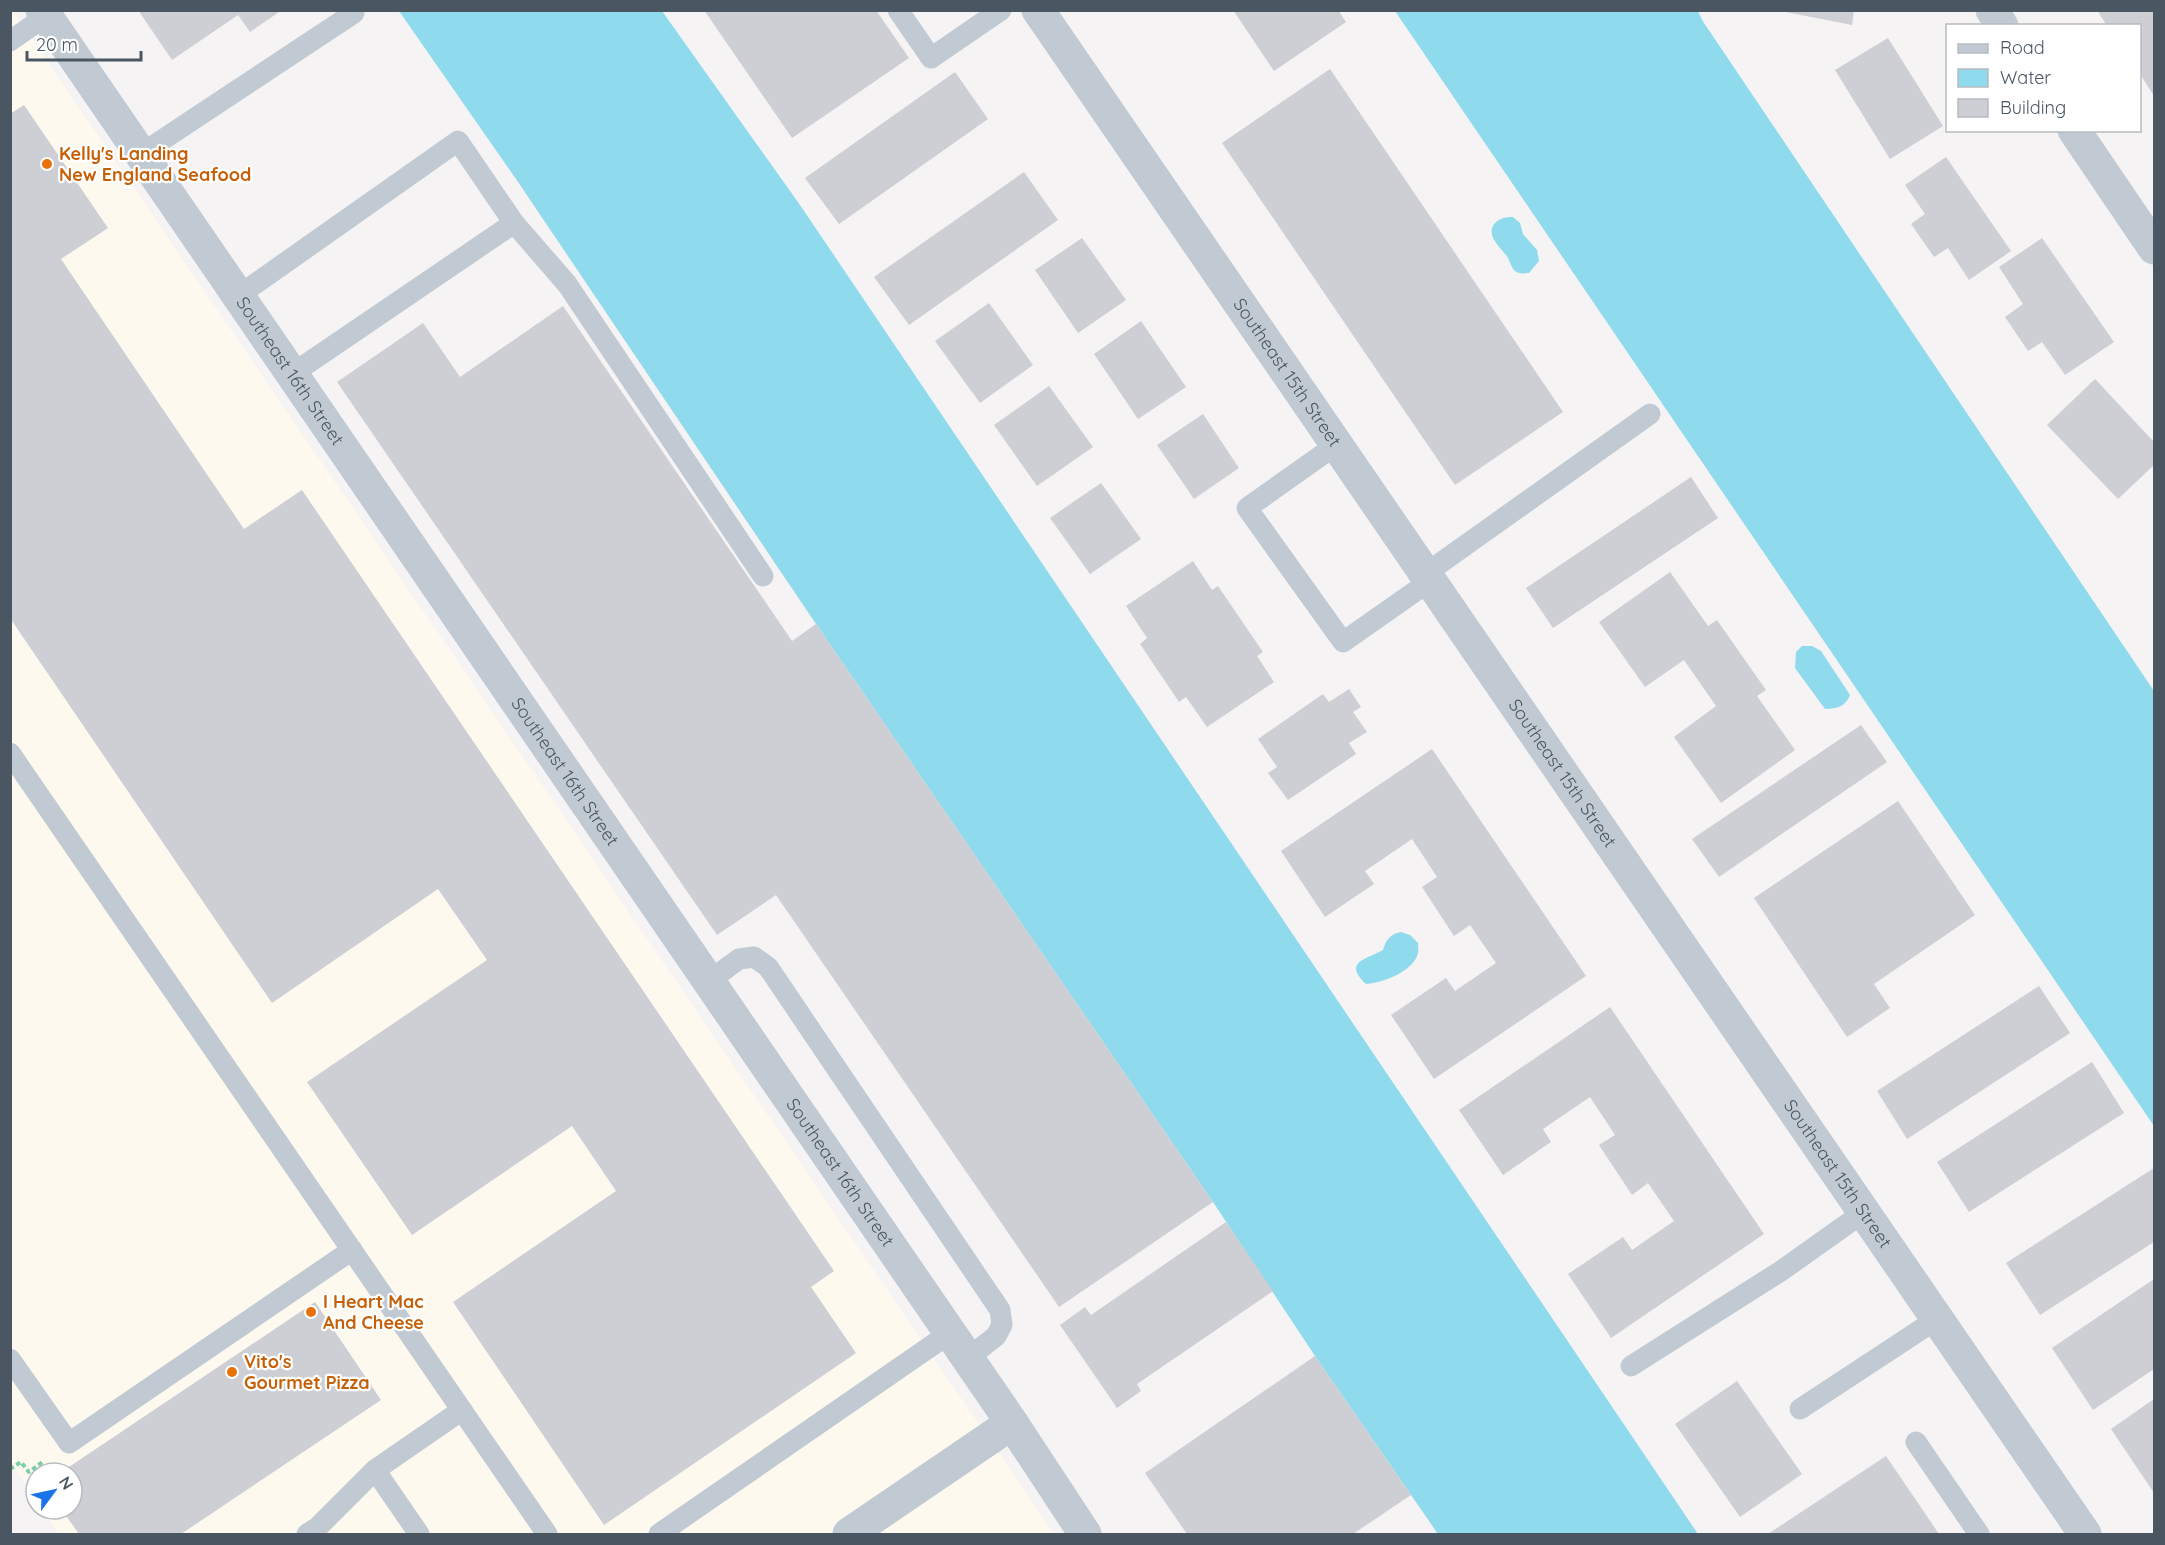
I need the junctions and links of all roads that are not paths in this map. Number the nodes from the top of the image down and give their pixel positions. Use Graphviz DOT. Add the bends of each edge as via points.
graph roads {
  1 [pos="898,10"];
  2 [pos="1001,10"];
  3 [pos="1038,10"];
  4 [pos="1992,10"];
  5 [pos="354,13"];
  6 [pos="44,14"];
  7 [pos="2001,24"];
  8 [pos="10,41"];
  9 [pos="2075,132"];
  10 [pos="141,154"];
  11 [pos="514,223"];
  12 [pos="2154,248"];
  13 [pos="238,296"];
  14 [pos="292,374"];
  15 [pos="1650,414"];
  16 [pos="1336,445"];
  17 [pos="763,576"];
  18 [pos="1428,577"];
  19 [pos="10,753"];
  20 [pos="709,981"];
  21 [pos="1864,1212"];
  22 [pos="352,1250"];
  23 [pos="1937,1319"];
  24 [pos="959,1346"];
  25 [pos="10,1359"];
  26 [pos="1631,1366"];
  27 [pos="1800,1409"];
  28 [pos="462,1410"];
  29 [pos="1012,1423"];
  30 [pos="1916,1442"];
  31 [pos="375,1470"];
  32 [pos="2079,1532"];
  33 [pos="307,1534"];
  34 [pos="419,1534"];
  35 [pos="547,1534"];
  36 [pos="659,1534"];
  37 [pos="849,1534"];
  38 [pos="1085,1534"];
  39 [pos="1979,1534"];
  1 -- 2 [label="lane" via="930,58"];
  3 -- 16 [label="street, Southeast 15th Street"];
  4 -- 7 [label="street"];
  5 -- 10 [label="lane"];
  6 -- 8 [label="lane"];
  6 -- 10 [label="street, Southeast 16th Street"];
  9 -- 12 [label="street"];
  10 -- 13 [label="street, Southeast 16th Street"];
  11 -- 13 [label="lane" via="458,141"];
  11 -- 14 [label="lane"];
  11 -- 17 [label="lane" via="567,284"];
  13 -- 14 [label="street, Southeast 16th Street"];
  14 -- 20 [label="street, Southeast 16th Street"];
  15 -- 18 [label="lane"];
  16 -- 18 [label="street, Southeast 15th Street"];
  16 -- 18 [label="lane" via="1247,508 1342,642"];
  18 -- 21 [label="street, Southeast 15th Street"];
  19 -- 22 [label="lane"];
  20 -- 24 [label="street, Southeast 16th Street"];
  20 -- 24 [label="lane" via="740,959 754,957 768,967 1000,1310 1002,1325 996,1336"];
  21 -- 23 [label="street, Southeast 15th Street"];
  21 -- 26 [label="lane" via="1781,1271"];
  22 -- 25 [label="lane" via="69,1443"];
  22 -- 28 [label="lane"];
  23 -- 27 [label="lane"];
  23 -- 32 [label="street, Southeast 15th Street"];
  24 -- 29 [label="street, Southeast 16th Street"];
  24 -- 36 [label="lane"];
  28 -- 31 [label="lane"];
  28 -- 35 [label="lane"];
  29 -- 37 [label="street"];
  29 -- 38 [label="street, Southeast 16th Street"];
  30 -- 39 [label="lane"];
  31 -- 33 [label="lane"];
  31 -- 34 [label="lane"];
}
